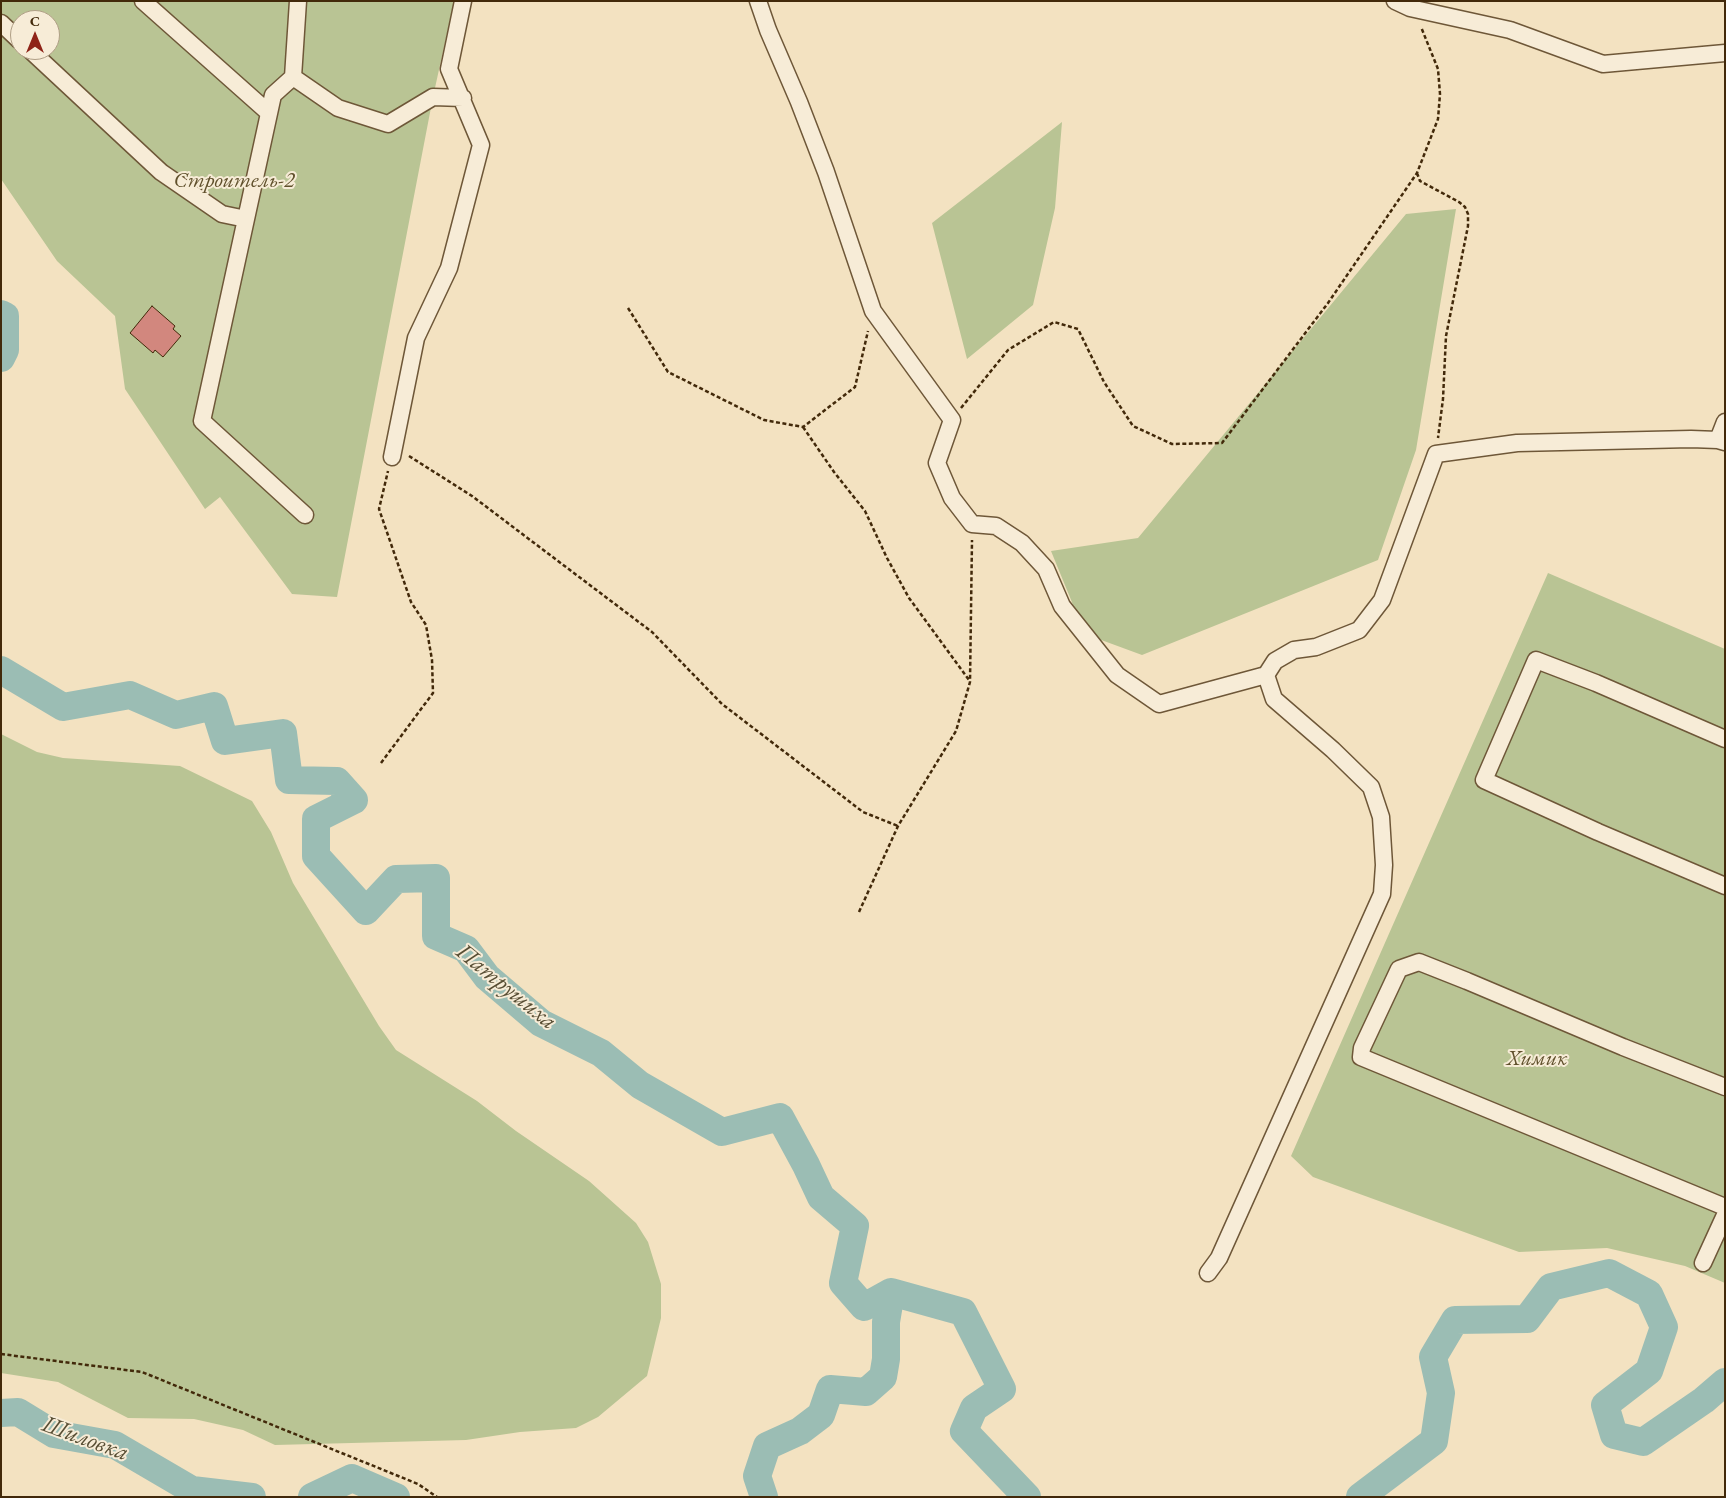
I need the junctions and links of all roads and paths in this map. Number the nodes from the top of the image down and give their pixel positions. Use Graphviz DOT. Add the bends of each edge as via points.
graph roads {
  1 [pos="143,1"];
  2 [pos="298,1"];
  3 [pos="463,1"];
  4 [pos="758,1"];
  5 [pos="1396,1"];
  6 [pos="1410,8"];
  7 [pos="1725,53"];
  8 [pos="41,60"];
  9 [pos="293,77"];
  10 [pos="463,98"];
  11 [pos="269,113"];
  12 [pos="1417,173"];
  13 [pos="246,219"];
  14 [pos="628,308"];
  15 [pos="873,311"];
  16 [pos="952,420"];
  17 [pos="1725,422"];
  18 [pos="803,427"];
  19 [pos="1722,441"];
  20 [pos="393,452"];
  21 [pos="1436,454"];
  22 [pos="305,515"];
  23 [pos="972,524"];
  24 [pos="1266,675"];
  25 [pos="970,682"];
  26 [pos="1725,739"];
  27 [pos="381,763"];
  28 [pos="898,826"];
  29 [pos="1725,886"];
  30 [pos="859,912"];
  31 [pos="1725,1087"];
  32 [pos="1725,1207"];
  33 [pos="1725,1215"];
  34 [pos="1703,1263"];
  35 [pos="1208,1273"];
  36 [pos="1,1354"];
  37 [pos="437,1497"];
  1 -- 11 [label="street"];
  2 -- 9 [label="street"];
  3 -- 10 [label="street" via="449,70"];
  4 -- 15 [label="street" via="826,172"];
  5 -- 6 [label="street"];
  6 -- 7 [label="street" via="1510,30 1603,64"];
  6 -- 12 [label="path" via="1438,69 1440,94 1438,119"];
  8 -- 13 [label="street" via="162,172 222,214"];
  9 -- 10 [label="street" via="338,108 388,124 433,97"];
  9 -- 11 [label="street" via="273,96"];
  10 -- 20 [label="street" via="481,144 449,268 416,338"];
  11 -- 13 [label="street"];
  12 -- 16 [label="path" via="1328,304 1222,443 1172,444 1133,426 1104,382 1078,329 1054,322 1008,350"];
  12 -- 21 [label="path" via="1420,181 1459,202 1468,214 1446,336"];
  13 -- 22 [label="street" via="202,421"];
  14 -- 18 [label="path" via="668,372 764,420"];
  15 -- 16 [label="street"];
  15 -- 18 [label="path" via="855,387"];
  16 -- 23 [label="street" via="936,463 952,498"];
  17 -- 19 [label="street"];
  18 -- 25 [label="path" via="865,511 909,598"];
  19 -- 21 [label="street" via="1517,443"];
  20 -- 27 [label="path" via="378,509 411,602 426,625 433,693"];
  20 -- 28 [label="path" via="472,496 652,632 722,704 863,812"];
  21 -- 24 [label="street" via="1382,600 1359,630 1316,646 1294,650 1275,661"];
  23 -- 24 [label="street" via="996,526 1022,543 1046,569 1062,606 1117,675 1159,704"];
  23 -- 25 [label="path"];
  24 -- 35 [label="street" via="1274,700 1372,787 1382,817 1382,894 1219,1258"];
  25 -- 28 [label="path" via="956,731"];
  26 -- 29 [label="street" via="1536,660 1484,780"];
  28 -- 30 [label="path"];
  31 -- 32 [label="street" via="1419,962 1399,969 1362,1048 1361,1057"];
  33 -- 34 [label="street"];
  36 -- 37 [label="path" via="142,1372 418,1484"];
}
